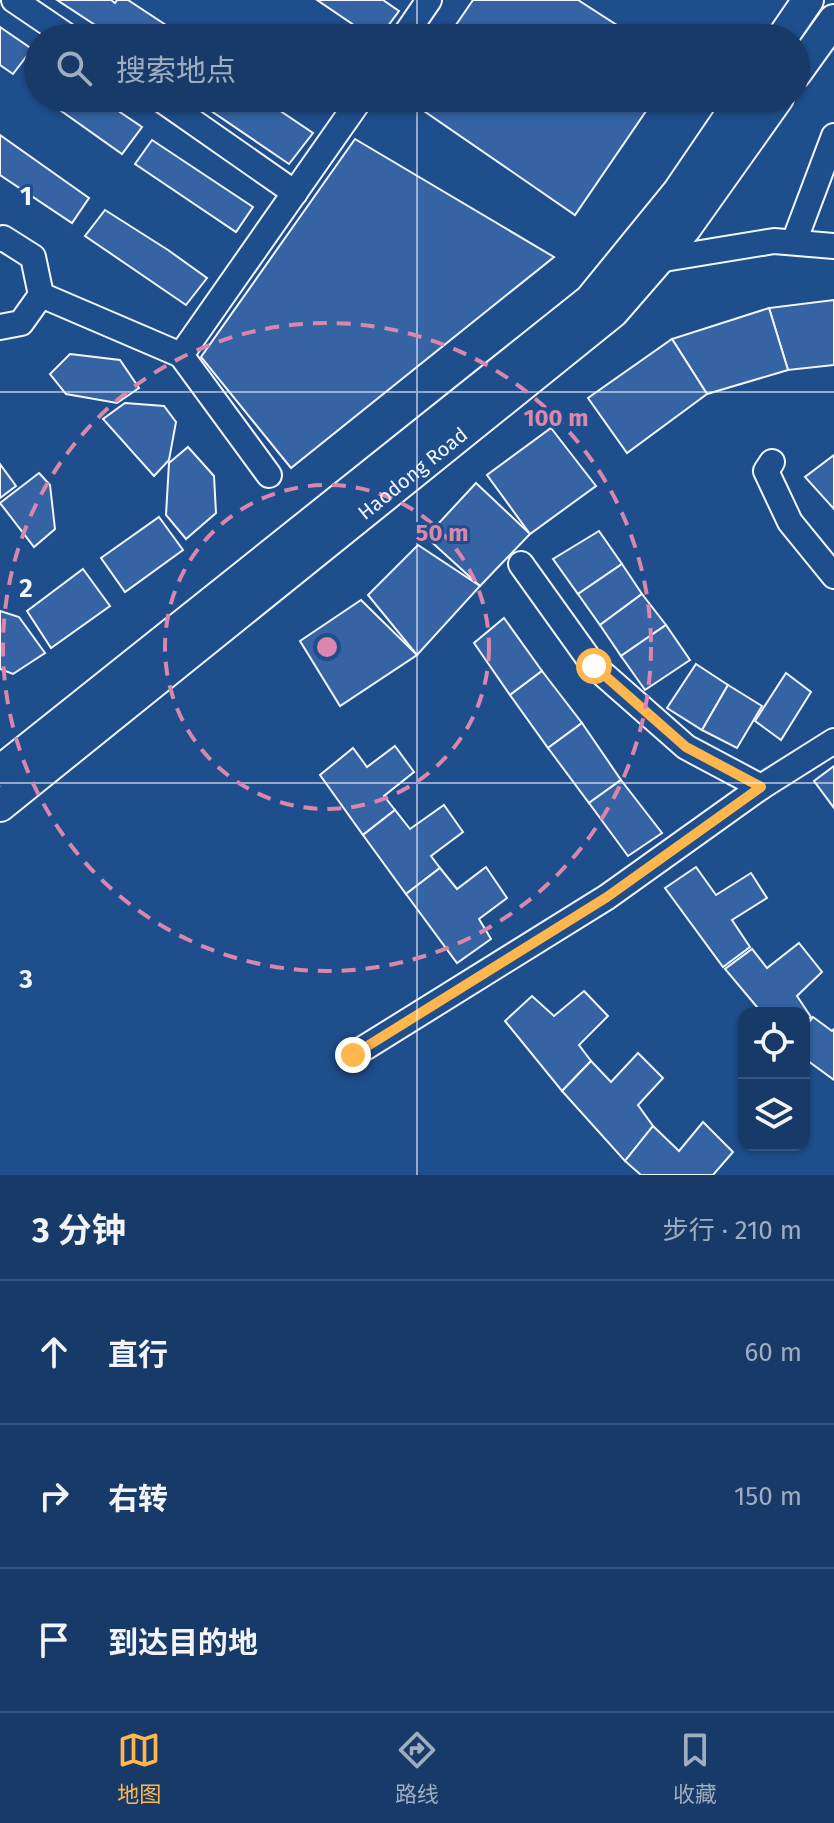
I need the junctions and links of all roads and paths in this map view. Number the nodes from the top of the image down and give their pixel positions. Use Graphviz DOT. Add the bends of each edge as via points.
graph roads {
  1 [pos="14,0"];
  2 [pos="429,0"];
  3 [pos="808,0"];
  4 [pos="834,20"];
  5 [pos="49,24"];
  6 [pos="413,24"];
  7 [pos="792,24"];
  8 [pos="810,53"];
  9 [pos="179,112"];
  10 [pos="351,112"];
  11 [pos="732,112"];
  12 [pos="768,112"];
  13 [pos="834,136"];
  14 [pos="295,193"];
  15 [pos="0,239"];
  16 [pos="794,242"];
  17 [pos="834,246"];
  18 [pos="658,260"];
  19 [pos="41,295"];
  20 [pos="0,327"];
  21 [pos="181,355"];
  22 [pos="772,462"];
  23 [pos="269,475"];
  24 [pos="521,564"];
  25 [pos="834,576"];
  26 [pos="834,741"];
  27 [pos="0,771"];
  28 [pos="761,787"];
  29 [pos="0,806"];
  30 [pos="353,1055"];
  1 -- 5 [label="street"];
  2 -- 6 [label="street"];
  3 -- 7 [label="main road"];
  4 -- 8 [label="main road"];
  9 -- 14 [label="street"];
  10 -- 14 [label="street"];
  11 -- 27 [label="main road, Haodong Road" via="678,192 590,300"];
  12 -- 18 [label="main road, Haodong Road"];
  13 -- 16 [label="street"];
  14 -- 21 [label="street"];
  15 -- 19 [label="street" via="33,257"];
  16 -- 17 [label="street"];
  16 -- 18 [label="street"];
  18 -- 29 [label="main road, Haodong Road" via="613,312"];
  19 -- 20 [label="street" via="21,323"];
  19 -- 21 [label="street"];
  21 -- 23 [label="street"];
  22 -- 25 [label="street" via="766,471 790,522"];
  24 -- 28 [label="street" via="594,666 686,747"];
  26 -- 28 [label="street"];
  28 -- 30 [label="street" via="607,897"];
}
